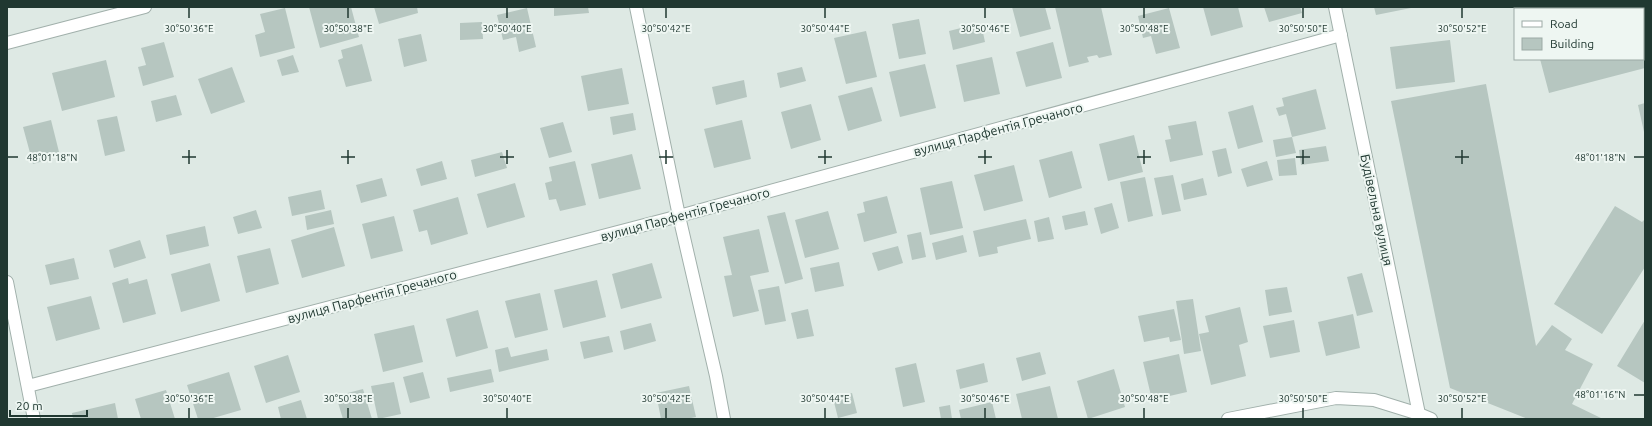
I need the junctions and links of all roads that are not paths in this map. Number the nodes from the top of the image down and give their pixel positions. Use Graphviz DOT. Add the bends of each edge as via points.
graph roads {
  1 [pos="145,7"];
  2 [pos="636,7"];
  3 [pos="1335,7"];
  4 [pos="1340,35"];
  5 [pos="7,43"];
  6 [pos="679,216"];
  7 [pos="7,282"];
  8 [pos="28,386"];
  9 [pos="1419,414"];
  10 [pos="34,419"];
  11 [pos="724,419"];
  12 [pos="1228,419"];
  13 [pos="1431,419"];
  1 -- 5 [label="street"];
  2 -- 6 [label="street"];
  3 -- 4 [label="street, Будівельна вулиця"];
  4 -- 6 [label="street, вулиця Парфентія Гречаного"];
  4 -- 9 [label="street, Будівельна вулиця"];
  6 -- 8 [label="street, вулиця Парфентія Гречаного"];
  6 -- 11 [label="street"];
  7 -- 8 [label="street"];
  8 -- 10 [label="street"];
  9 -- 12 [label="street" via="1374,400 1336,398"];
  9 -- 13 [label="street"];
}
